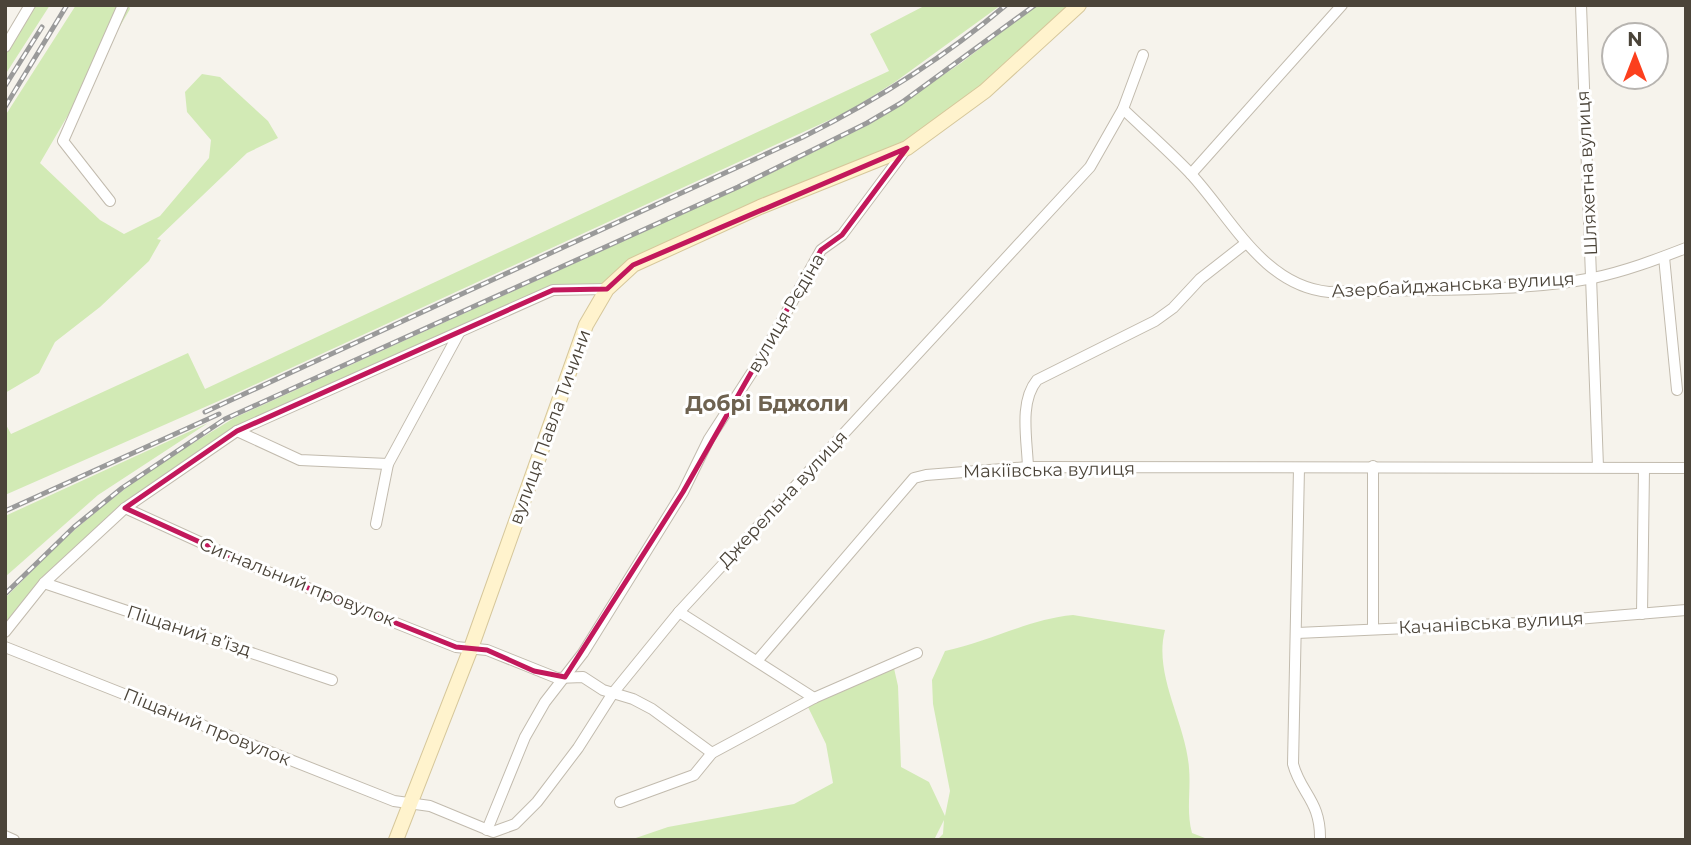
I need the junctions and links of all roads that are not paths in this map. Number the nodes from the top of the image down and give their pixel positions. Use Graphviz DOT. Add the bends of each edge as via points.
graph roads {
  1 [pos="30,5"];
  2 [pos="123,5"];
  3 [pos="1079,5"];
  4 [pos="1342,5"];
  5 [pos="1581,5"];
  6 [pos="5,47"];
  7 [pos="1143,55"];
  8 [pos="1123,109"];
  9 [pos="907,148"];
  10 [pos="1191,174"];
  11 [pos="110,201"];
  12 [pos="1246,243"];
  13 [pos="1686,248"];
  14 [pos="1664,257"];
  15 [pos="1591,278"];
  16 [pos="607,289"];
  17 [pos="459,333"];
  18 [pos="1677,390"];
  19 [pos="237,430"];
  20 [pos="388,464"];
  21 [pos="1373,466"];
  22 [pos="1028,467"];
  23 [pos="1598,467"];
  24 [pos="1300,468"];
  25 [pos="1686,468"];
  26 [pos="1644,469"];
  27 [pos="125,508"];
  28 [pos="376,523"];
  29 [pos="44,583"];
  30 [pos="1686,610"];
  31 [pos="679,612"];
  32 [pos="1642,614"];
  33 [pos="1373,629"];
  34 [pos="5,632"];
  35 [pos="1297,633"];
  36 [pos="5,647"];
  37 [pos="471,648"];
  38 [pos="917,653"];
  39 [pos="757,661"];
  40 [pos="565,677"];
  41 [pos="332,680"];
  42 [pos="613,693"];
  43 [pos="814,698"];
  44 [pos="712,753"];
  45 [pos="620,802"];
  46 [pos="410,804"];
  47 [pos="487,830"];
  48 [pos="5,836"];
  49 [pos="14,840"];
  50 [pos="396,840"];
  51 [pos="1320,840"];
  1 -- 6 [label="street"];
  2 -- 11 [label="street" via="63,141"];
  3 -- 9 [label="main road, вулиця Рєдіна" via="985,91"];
  4 -- 10 [label="street"];
  5 -- 15 [label="street, Шляхетна вулиця"];
  7 -- 8 [label="street, Джерельна вулиця"];
  8 -- 10 [label="street, Азербайджанська вулиця"];
  8 -- 31 [label="street, Джерельна вулиця" via="1090,167"];
  9 -- 16 [label="main road, вулиця Павла Тичини" via="633,265"];
  9 -- 40 [label="street, вулиця Рєдіна" via="842,234 821,250 760,360 709,439 683,492"];
  10 -- 12 [label="street, Азербайджанська вулиця"];
  12 -- 15 [label="street, Азербайджанська вулиця" via="1306,290 1515,286"];
  12 -- 22 [label="street" via="1155,321 1037,380 1026,401"];
  13 -- 14 [label="street, Азербайджанська вулиця"];
  14 -- 15 [label="street, Азербайджанська вулиця"];
  14 -- 18 [label="street"];
  15 -- 23 [label="street, Шляхетна вулиця"];
  16 -- 17 [label="street" via="553,290"];
  16 -- 37 [label="main road, вулиця Павла Тичини" via="586,325"];
  17 -- 19 [label="street"];
  17 -- 20 [label="street"];
  19 -- 20 [label="street" via="299,460"];
  19 -- 27 [label="street"];
  20 -- 28 [label="street"];
  21 -- 23 [label="street, Макіївська вулиця"];
  21 -- 24 [label="street, Макіївська вулиця"];
  21 -- 33 [label="street"];
  22 -- 24 [label="street, Макіївська вулиця"];
  22 -- 39 [label="street, Макіївська вулиця" via="914,478"];
  23 -- 26 [label="street, Макіївська вулиця"];
  24 -- 35 [label="street"];
  25 -- 26 [label="street, Макіївська вулиця"];
  26 -- 32 [label="street"];
  27 -- 29 [label="street"];
  27 -- 37 [label="street, Сигнальний провулок" via="248,564"];
  29 -- 34 [label="street"];
  29 -- 41 [label="street, Піщаний в’їзд"];
  30 -- 32 [label="street, Качанівська вулиця"];
  31 -- 39 [label="street"];
  31 -- 42 [label="street, Джерельна вулиця"];
  32 -- 33 [label="street, Качанівська вулиця"];
  33 -- 35 [label="street, Качанівська вулиця"];
  35 -- 51 [label="street" via="1293,764 1316,805"];
  36 -- 46 [label="street, Піщаний провулок"];
  37 -- 40 [label="street, Сигнальний провулок"];
  37 -- 46 [label="main road, вулиця Павла Тичини"];
  38 -- 43 [label="street"];
  39 -- 43 [label="street"];
  40 -- 42 [label="street, Сигнальний провулок" via="583,677"];
  40 -- 47 [label="street, вулиця Рєдіна" via="525,737"];
  42 -- 44 [label="street, Сигнальний провулок" via="652,709"];
  42 -- 47 [label="street, Джерельна вулиця" via="537,802 515,824 504,830"];
  43 -- 44 [label="street"];
  44 -- 45 [label="street" via="694,775"];
  46 -- 47 [label="street" via="430,806"];
  46 -- 50 [label="main road, вулиця Павла Тичини"];
  48 -- 49 [label="street"];
}
